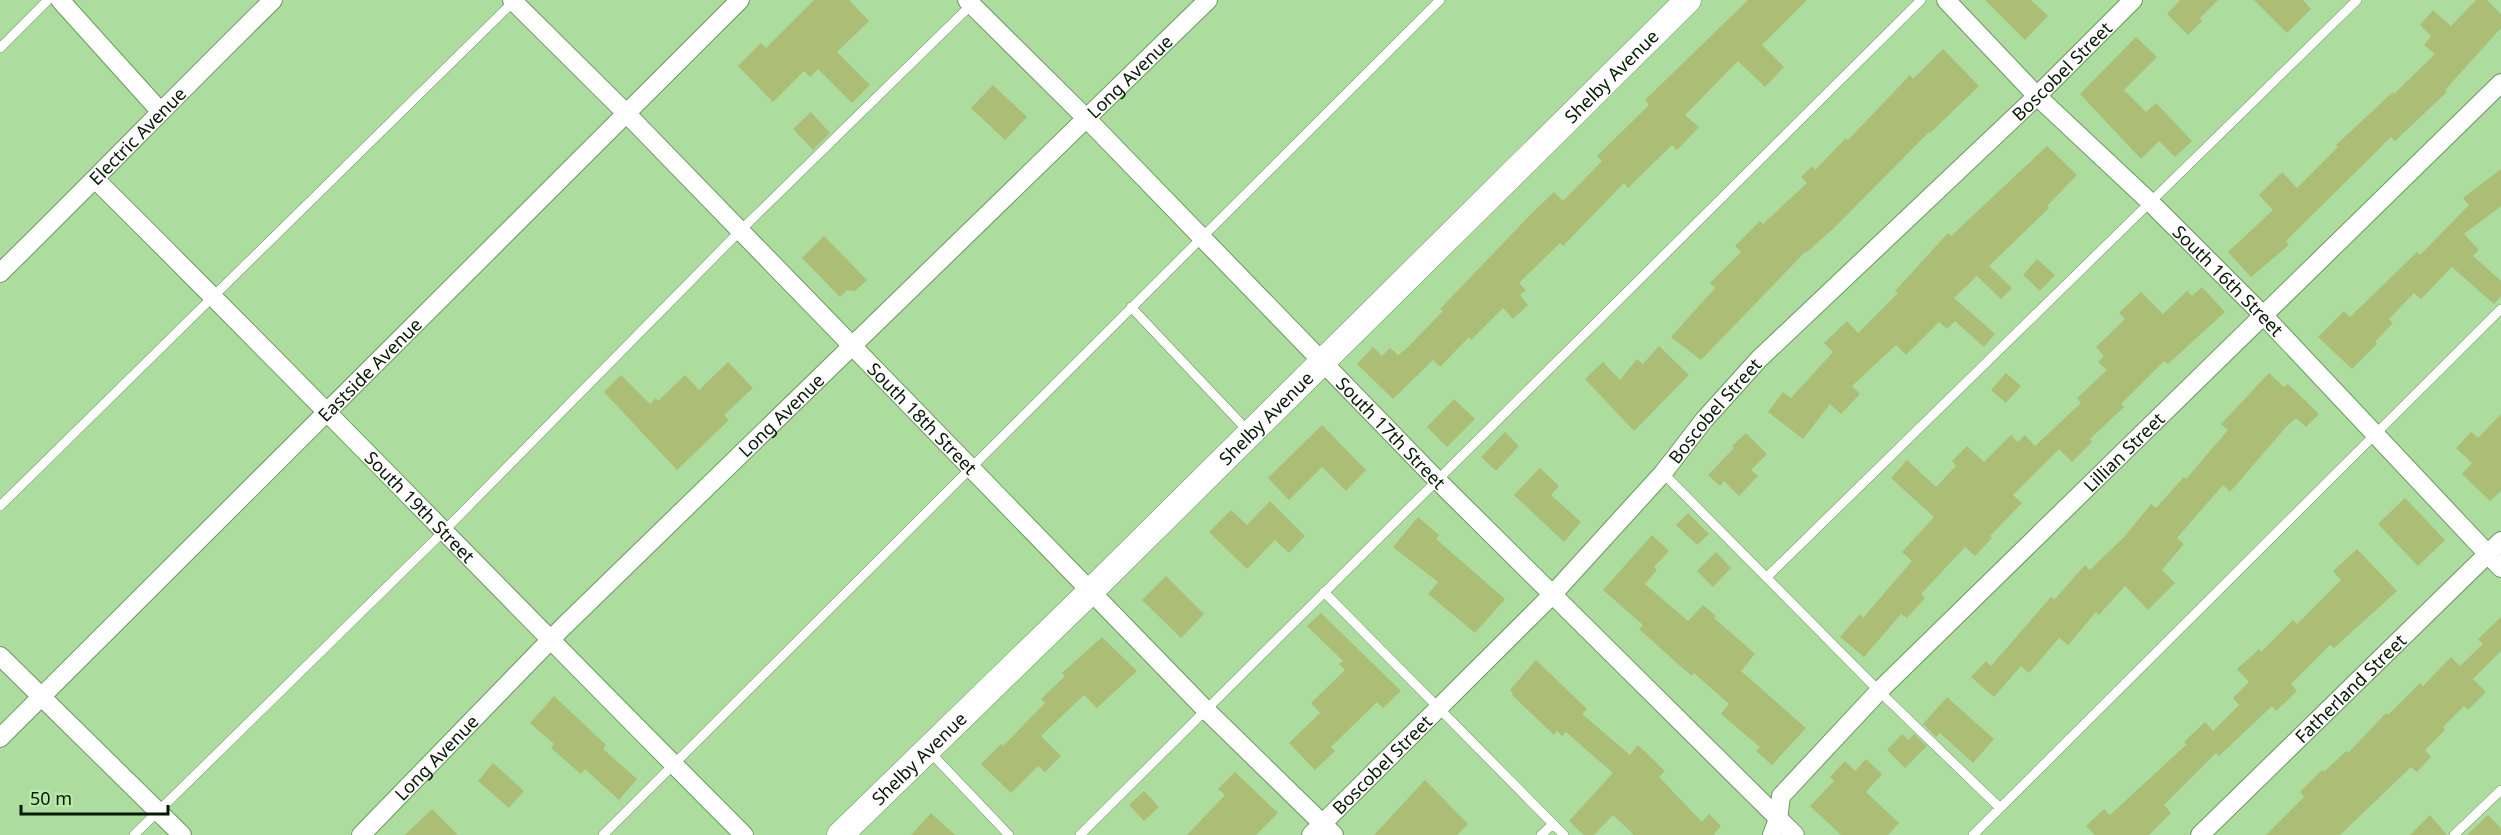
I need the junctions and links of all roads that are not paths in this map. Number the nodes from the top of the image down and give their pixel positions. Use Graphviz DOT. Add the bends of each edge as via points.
graph roads {
  1 [pos="48,0"];
  2 [pos="60,0"];
  3 [pos="273,0"];
  4 [pos="514,0"];
  5 [pos="740,0"];
  6 [pos="1208,0"];
  7 [pos="1440,0"];
  8 [pos="1688,0"];
  9 [pos="1921,0"];
  10 [pos="1946,0"];
  11 [pos="2133,0"];
  12 [pos="2357,0"];
  13 [pos="971,2"];
  14 [pos="0,48"];
  15 [pos="2501,83"];
  16 [pos="2037,96"];
  17 [pos="160,111"];
  18 [pos="625,112"];
  19 [pos="1087,118"];
  20 [pos="96,180"];
  21 [pos="2151,203"];
  22 [pos="740,231"];
  23 [pos="1201,237"];
  24 [pos="0,273"];
  25 [pos="213,296"];
  26 [pos="1131,307"];
  27 [pos="2501,309"];
  28 [pos="2264,316"];
  29 [pos="852,346"];
  30 [pos="1322,361"];
  31 [pos="329,412"];
  32 [pos="1250,432"];
  33 [pos="2375,434"];
  34 [pos="971,468"];
  35 [pos="1663,473"];
  36 [pos="1436,479"];
  37 [pos="0,506"];
  38 [pos="444,531"];
  39 [pos="2501,541"];
  40 [pos="2487,554"];
  41 [pos="2501,568"];
  42 [pos="1767,577"];
  43 [pos="1091,591"];
  44 [pos="1324,592"];
  45 [pos="1552,595"];
  46 [pos="550,641"];
  47 [pos="0,656"];
  48 [pos="1880,691"];
  49 [pos="42,696"];
  50 [pos="1440,708"];
  51 [pos="1206,710"];
  52 [pos="0,738"];
  53 [pos="928,749"];
  54 [pos="674,765"];
  55 [pos="2501,790"];
  56 [pos="2000,808"];
  57 [pos="158,811"];
  58 [pos="1553,824"];
  59 [pos="1775,827"];
  60 [pos="1322,831"];
  61 [pos="134,835"];
  62 [pos="182,835"];
  63 [pos="361,835"];
  64 [pos="603,835"];
  65 [pos="744,835"];
  66 [pos="840,835"];
  67 [pos="1009,835"];
  68 [pos="1080,835"];
  69 [pos="1541,835"];
  70 [pos="1564,835"];
  71 [pos="1795,835"];
  72 [pos="1973,835"];
  73 [pos="2200,835"];
  74 [pos="2454,835"];
  1 -- 14 [label="lane"];
  2 -- 17 [label="street"];
  3 -- 17 [label="street, Electric Avenue"];
  4 -- 18 [label="street, South 18th Street"];
  4 -- 25 [label="lane"];
  5 -- 18 [label="street, Eastside Avenue"];
  6 -- 19 [label="street, Long Avenue"];
  7 -- 23 [label="lane"];
  8 -- 30 [label="street, Shelby Avenue"];
  9 -- 36 [label="lane"];
  10 -- 16 [label="street, South 16th Street"];
  11 -- 16 [label="street, Boscobel Street"];
  12 -- 21 [label="lane"];
  13 -- 19 [label="street, South 17th Street"];
  13 -- 22 [label="lane"];
  15 -- 28 [label="street, Lillian Street"];
  16 -- 21 [label="street, South 16th Street"];
  16 -- 35 [label="street, Boscobel Street" via="1759,359"];
  17 -- 20 [label="street, Electric Avenue"];
  18 -- 22 [label="street, South 18th Street"];
  18 -- 31 [label="street, Eastside Avenue"];
  19 -- 23 [label="street, South 17th Street"];
  19 -- 29 [label="street, Long Avenue"];
  20 -- 24 [label="street, Electric Avenue"];
  20 -- 25 [label="street, South 19th Street"];
  21 -- 28 [label="street, South 16th Street"];
  21 -- 42 [label="lane"];
  22 -- 29 [label="street, South 18th Street"];
  22 -- 38 [label="lane"];
  23 -- 26 [label="lane"];
  23 -- 30 [label="street, South 17th Street"];
  25 -- 31 [label="street, South 19th Street"];
  25 -- 37 [label="lane"];
  26 -- 32 [label="lane"];
  26 -- 34 [label="lane"];
  27 -- 33 [label="lane"];
  28 -- 33 [label="street, South 16th Street"];
  28 -- 48 [label="street, Lillian Street"];
  29 -- 34 [label="street, South 18th Street"];
  29 -- 46 [label="street, Long Avenue"];
  30 -- 32 [label="street, Shelby Avenue"];
  30 -- 36 [label="street, South 17th Street"];
  31 -- 38 [label="street, South 19th Street"];
  31 -- 49 [label="street, Eastside Avenue"];
  32 -- 43 [label="street, Shelby Avenue"];
  33 -- 40 [label="street, South 16th Street"];
  33 -- 56 [label="lane"];
  34 -- 43 [label="street, South 18th Street"];
  34 -- 54 [label="lane"];
  35 -- 42 [label="lane"];
  35 -- 45 [label="street, Boscobel Street"];
  36 -- 44 [label="lane"];
  36 -- 45 [label="street, South 17th Street"];
  38 -- 46 [label="street, South 19th Street"];
  38 -- 57 [label="lane"];
  39 -- 40 [label="street, Fatherland Street"];
  40 -- 41 [label="street, South 16th Street"];
  40 -- 73 [label="street, Fatherland Street"];
  42 -- 48 [label="lane"];
  43 -- 51 [label="street, South 18th Street"];
  43 -- 53 [label="street, Shelby Avenue"];
  44 -- 50 [label="lane"];
  44 -- 51 [label="lane"];
  45 -- 50 [label="street, Boscobel Street"];
  45 -- 59 [label="street, South 17th Street"];
  46 -- 54 [label="street, South 19th Street"];
  46 -- 63 [label="street, Long Avenue"];
  47 -- 49 [label="street"];
  48 -- 56 [label="lane"];
  48 -- 59 [label="street, Lillian Street" via="1781,796"];
  49 -- 52 [label="street, Eastside Avenue"];
  49 -- 57 [label="street"];
  50 -- 58 [label="lane"];
  50 -- 60 [label="street, Boscobel Street"];
  51 -- 60 [label="street, South 18th Street"];
  51 -- 68 [label="lane"];
  53 -- 66 [label="street, Shelby Avenue"];
  53 -- 67 [label="lane"];
  54 -- 64 [label="lane"];
  54 -- 65 [label="street, South 19th Street"];
  55 -- 74 [label="lane"];
  56 -- 72 [label="lane"];
  57 -- 61 [label="lane"];
  57 -- 62 [label="street"];
  58 -- 69 [label="lane"];
  58 -- 70 [label="lane"];
  59 -- 71 [label="street, South 17th Street"];
}
